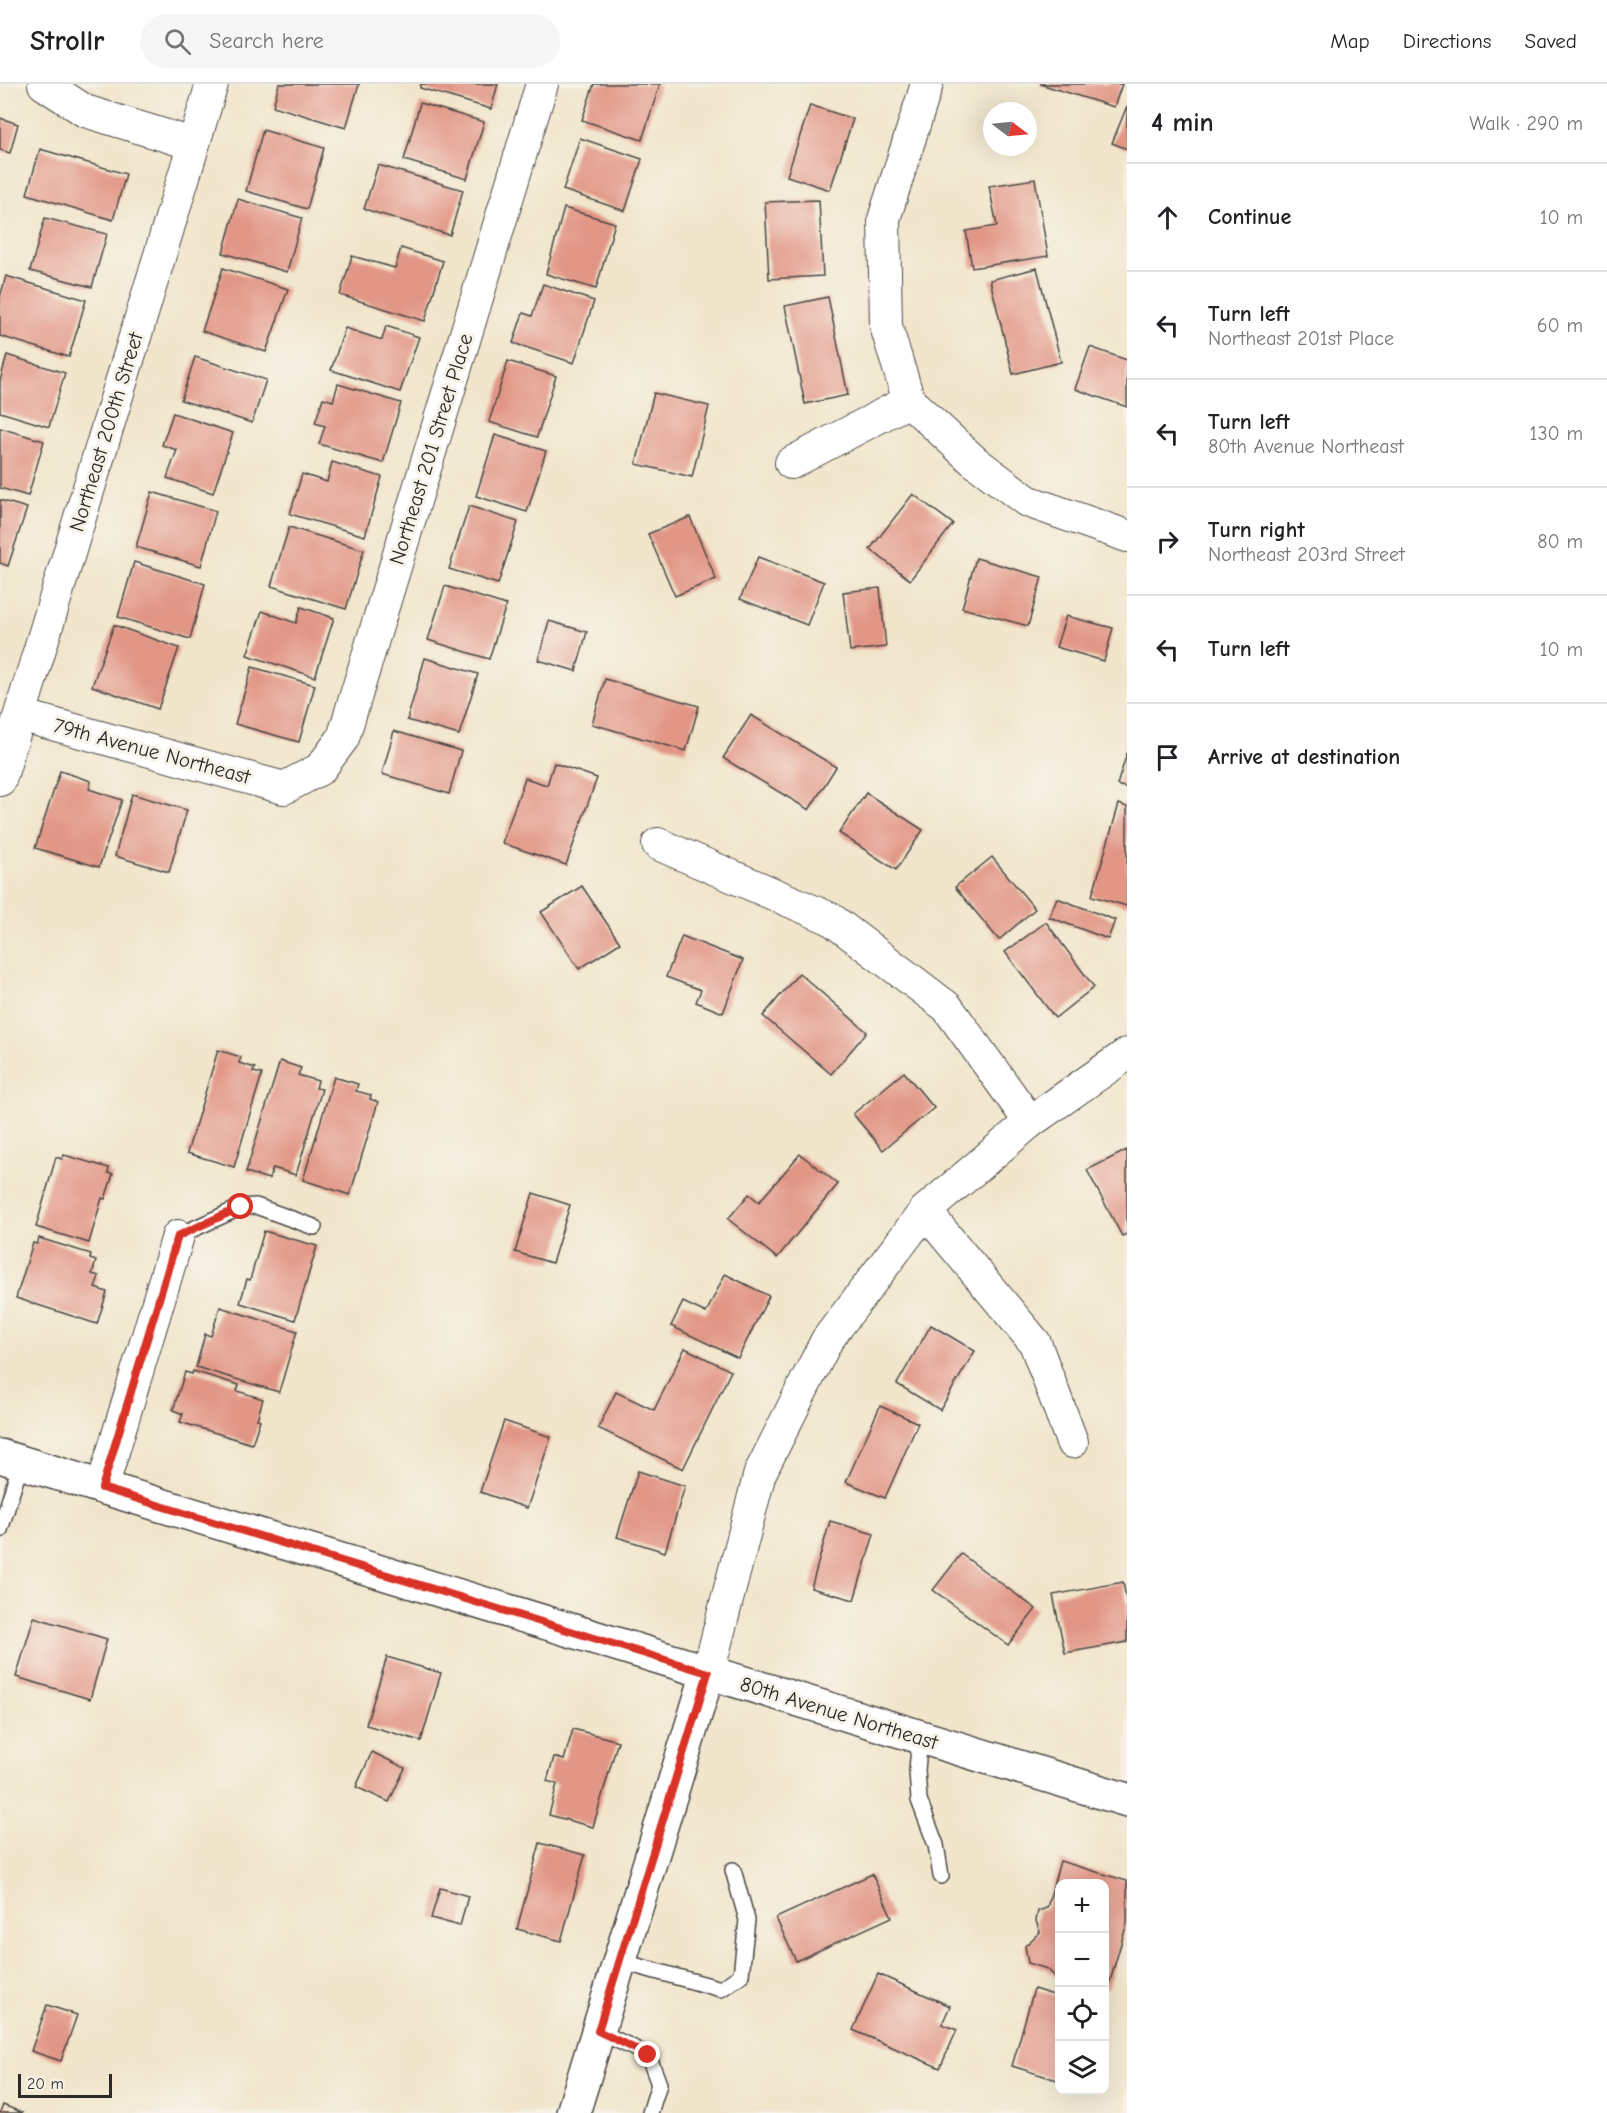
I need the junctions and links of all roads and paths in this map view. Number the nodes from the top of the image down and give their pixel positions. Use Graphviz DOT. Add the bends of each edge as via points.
graph roads {
  1 [pos="44,84"];
  2 [pos="212,84"];
  3 [pos="542,84"];
  4 [pos="927,84"];
  5 [pos="193,144"];
  6 [pos="909,401"];
  7 [pos="791,463"];
  8 [pos="1127,536"];
  9 [pos="20,715"];
  10 [pos="0,780"];
  11 [pos="284,788"];
  12 [pos="658,844"];
  13 [pos="1127,1054"];
  14 [pos="1030,1122"];
  15 [pos="925,1211"];
  16 [pos="314,1227"];
  17 [pos="178,1236"];
  18 [pos="1072,1442"];
  19 [pos="10,1460"];
  20 [pos="102,1488"];
  21 [pos="0,1530"];
  22 [pos="708,1673"];
  23 [pos="920,1737"];
  24 [pos="1127,1800"];
  25 [pos="733,1870"];
  26 [pos="940,1876"];
  27 [pos="619,1961"];
  28 [pos="598,2031"];
  29 [pos="573,2113"];
  30 [pos="650,2113"];
  1 -- 5 [label="street" via="85,111"];
  2 -- 5 [label="street, Northeast 200th Street"];
  3 -- 11 [label="street, Northeast 201 Street Place" via="344,738 320,769"];
  4 -- 6 [label="street" via="884,219 886,326"];
  5 -- 9 [label="street, Northeast 200th Street"];
  6 -- 7 [label="street"];
  6 -- 8 [label="street" via="974,461 1027,501"];
  9 -- 10 [label="street, Northeast 200th Street"];
  9 -- 11 [label="street, 79th Avenue Northeast"];
  12 -- 14 [label="street" via="831,919 947,1007"];
  13 -- 14 [label="street"];
  14 -- 15 [label="street"];
  15 -- 18 [label="street" via="1035,1343"];
  15 -- 22 [label="street" via="827,1340 760,1473"];
  16 -- 17 [label="lane" via="256,1206 241,1207"];
  17 -- 20 [label="street"];
  19 -- 20 [label="main road, 80th Avenue Northeast"];
  19 -- 21 [label="lane"];
  20 -- 22 [label="main road, 80th Avenue Northeast"];
  22 -- 23 [label="main road, 80th Avenue Northeast"];
  22 -- 27 [label="main road"];
  23 -- 24 [label="main road, 80th Avenue Northeast"];
  23 -- 26 [label="lane" via="916,1770 920,1800 936,1845"];
  25 -- 27 [label="lane" via="747,1920 741,1975 721,1989"];
  27 -- 28 [label="main road"];
  28 -- 29 [label="main road"];
  28 -- 30 [label="lane" via="648,2055 660,2084"];
}
